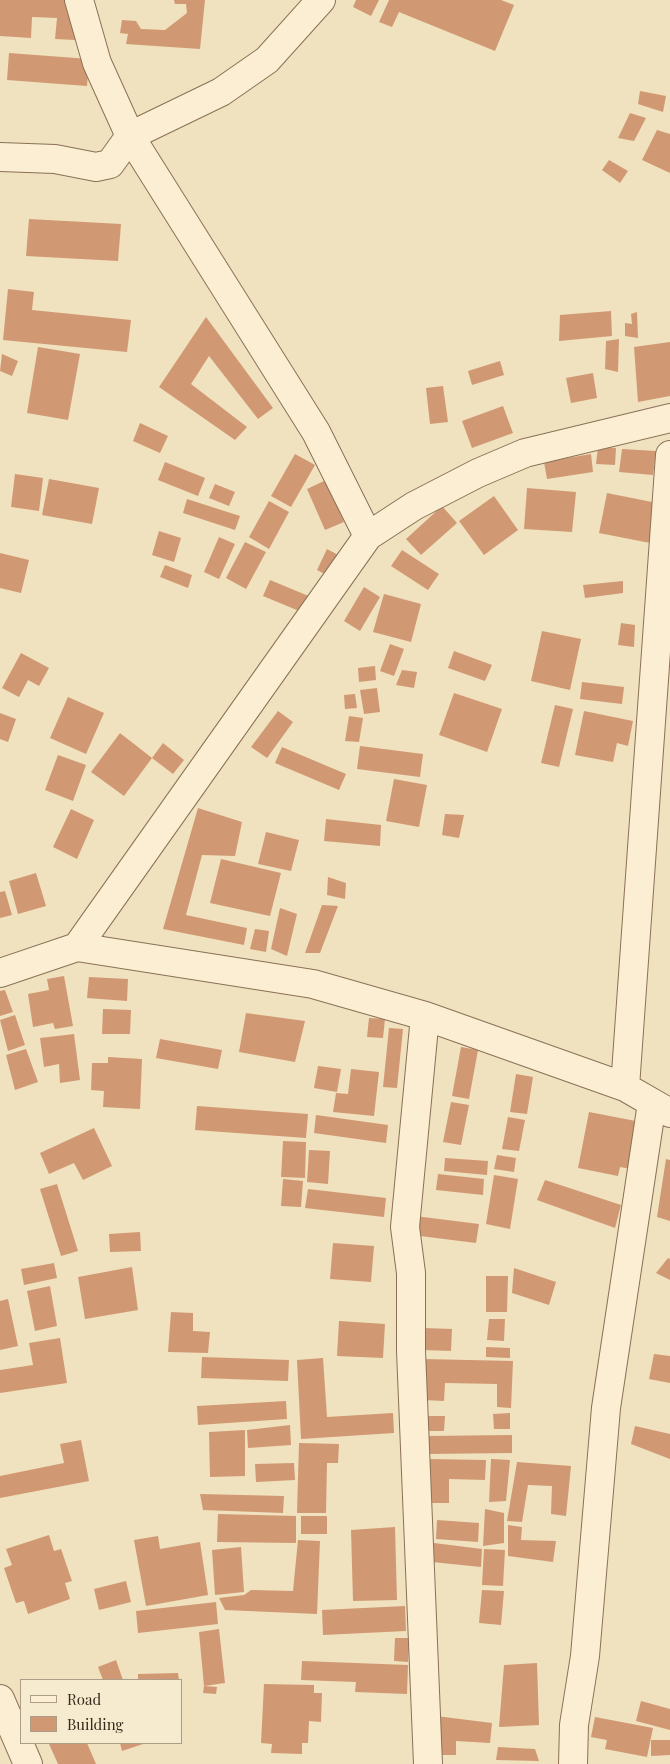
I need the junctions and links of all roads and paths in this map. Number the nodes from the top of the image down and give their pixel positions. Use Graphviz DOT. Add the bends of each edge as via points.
graph roads {
  1 [pos="79,0"];
  2 [pos="321,0"];
  3 [pos="130,136"];
  4 [pos="0,157"];
  5 [pos="670,418"];
  6 [pos="670,455"];
  7 [pos="368,536"];
  8 [pos="77,947"];
  9 [pos="0,974"];
  10 [pos="425,1016"];
  11 [pos="625,1087"];
  12 [pos="661,1108"];
  13 [pos="0,1699"];
  14 [pos="28,1764"];
  15 [pos="428,1764"];
  16 [pos="573,1764"];
  1 -- 3 [label="street" via="97,63"];
  2 -- 3 [label="street" via="267,60 221,92"];
  3 -- 4 [label="street" via="110,164 96,167 55,159"];
  3 -- 7 [label="street" via="316,432"];
  5 -- 7 [label="street" via="525,453 414,506"];
  6 -- 11 [label="street"];
  7 -- 8 [label="street"];
  8 -- 9 [label="street"];
  8 -- 10 [label="street" via="313,984"];
  10 -- 11 [label="street"];
  10 -- 15 [label="street" via="405,1227 411,1273 411,1351"];
  11 -- 12 [label="street"];
  12 -- 16 [label="street" via="606,1408 585,1656 574,1725"];
  13 -- 14 [label="street"];
}
